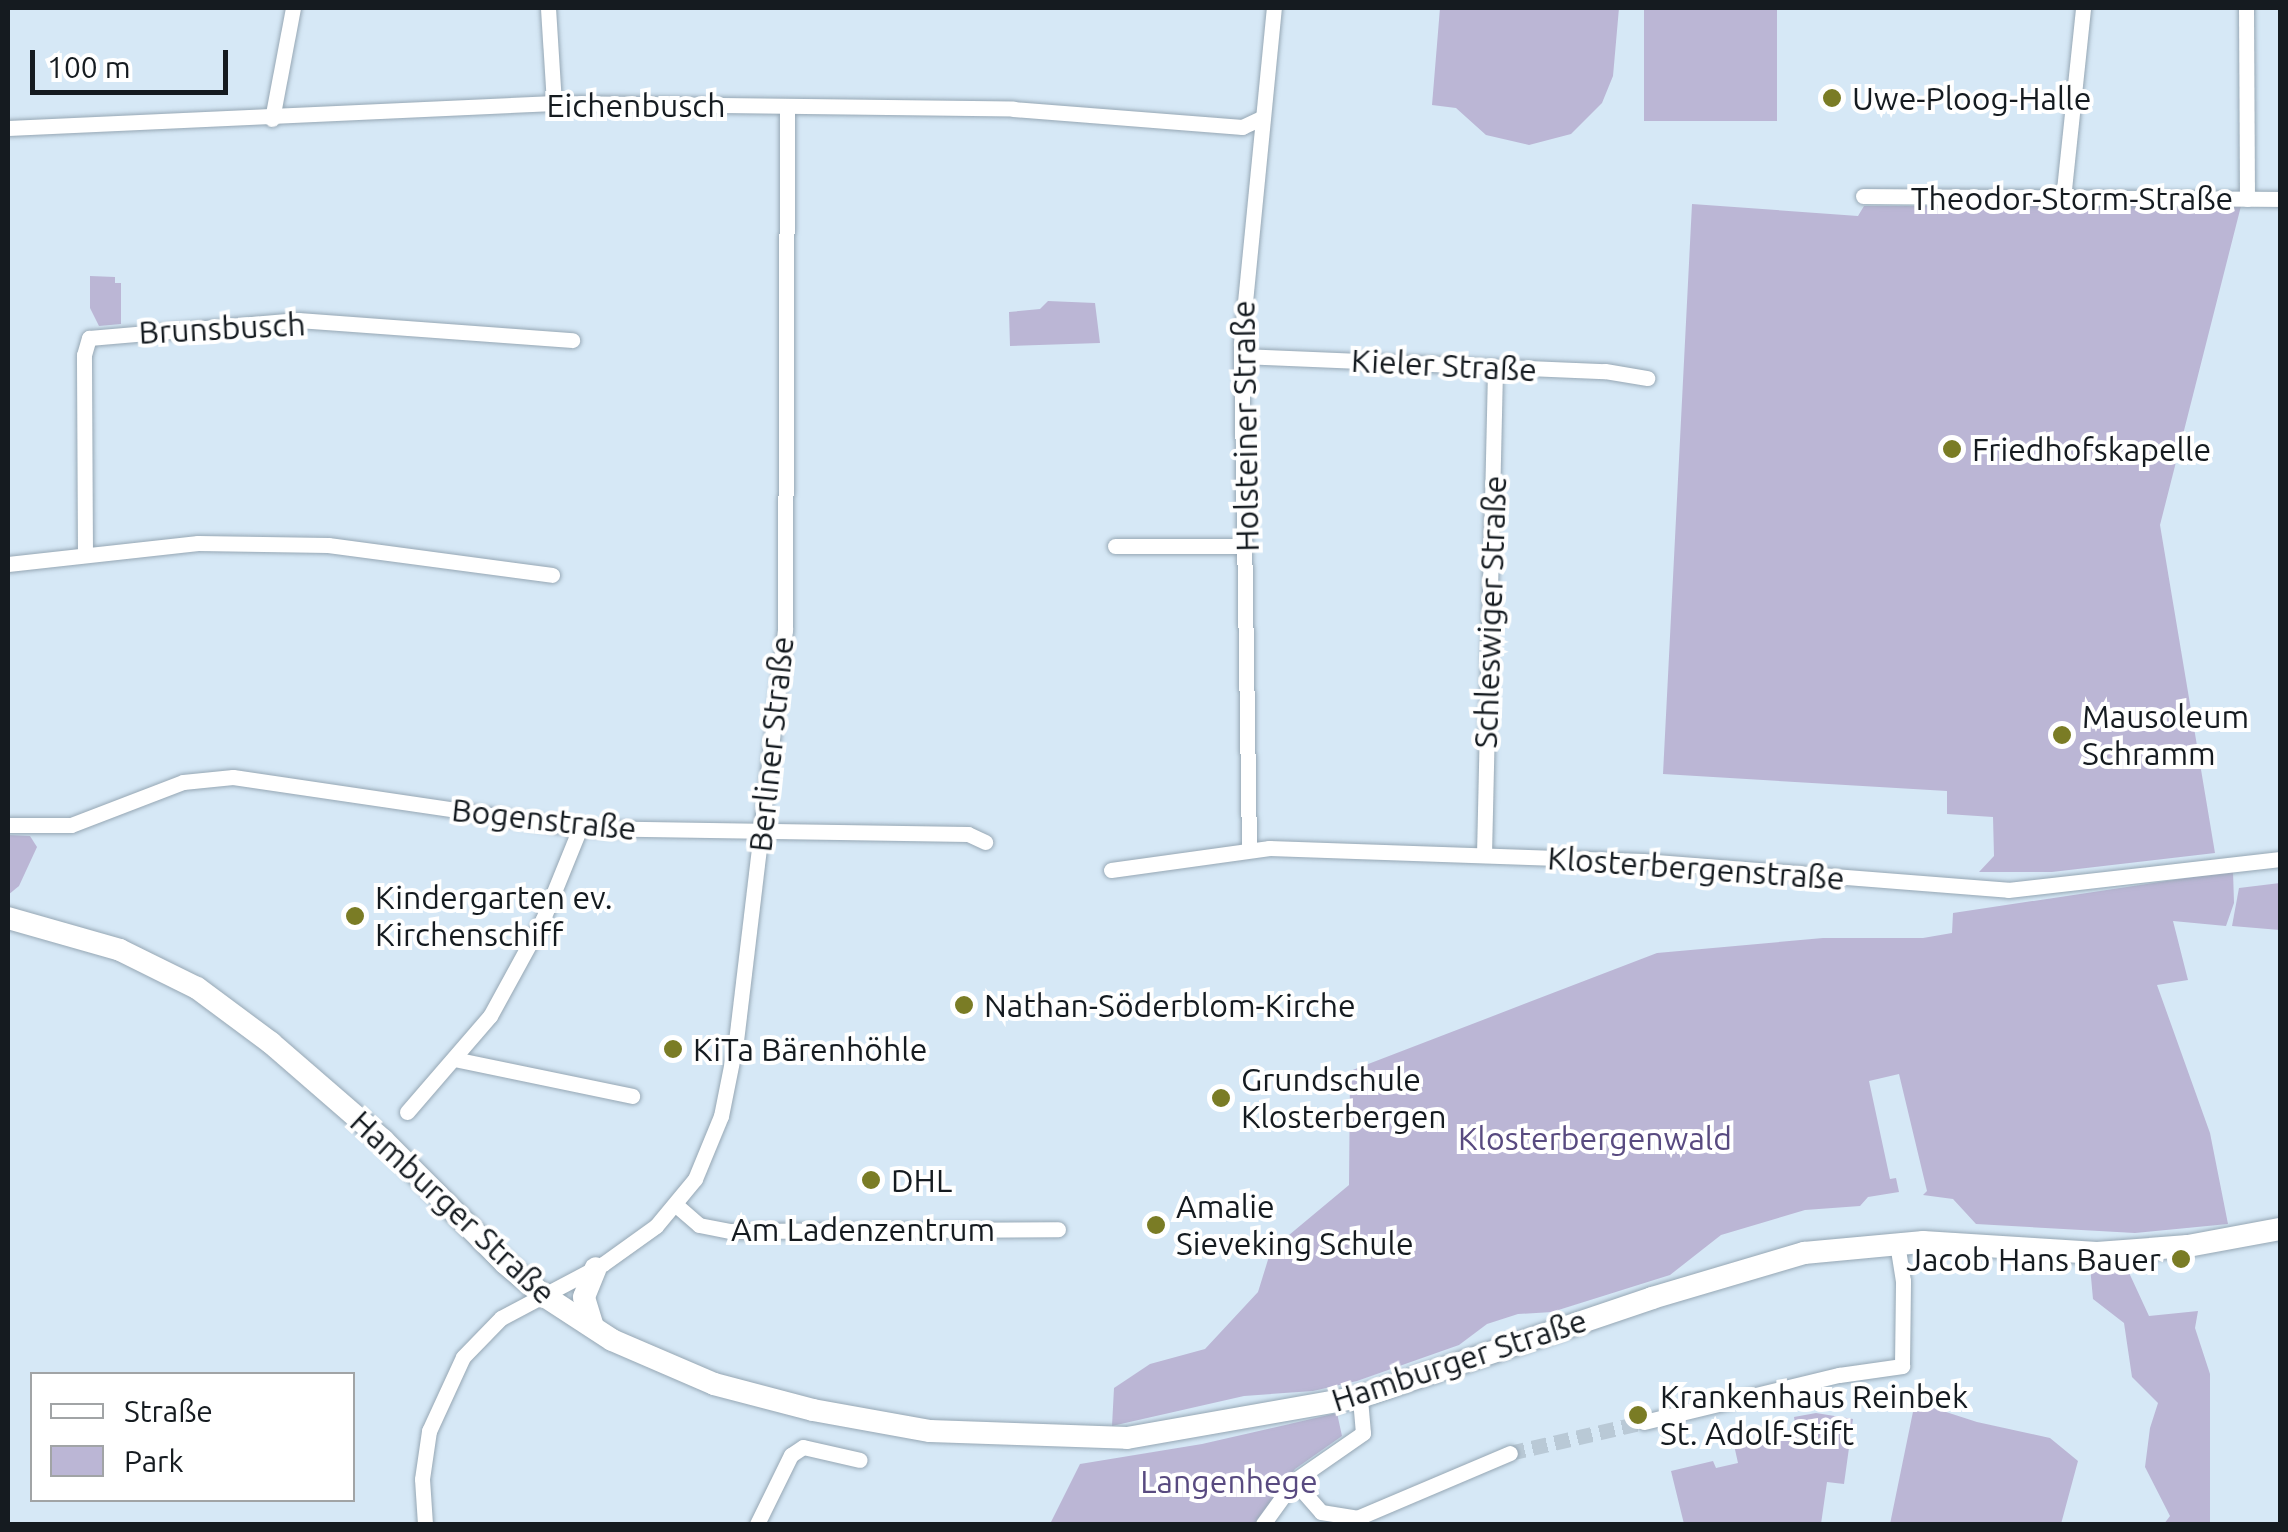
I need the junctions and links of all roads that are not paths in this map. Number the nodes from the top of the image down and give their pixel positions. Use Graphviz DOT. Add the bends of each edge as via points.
graph roads {
  1 [pos="293,8"];
  2 [pos="548,8"];
  3 [pos="1274,8"];
  4 [pos="2082,8"];
  5 [pos="2246,8"];
  6 [pos="554,103"];
  7 [pos="786,107"];
  8 [pos="1262,117"];
  9 [pos="272,119"];
  10 [pos="8,128"];
  11 [pos="1863,196"];
  12 [pos="2247,198"];
  13 [pos="2062,199"];
  14 [pos="2280,199"];
  15 [pos="572,340"];
  16 [pos="1241,356"];
  17 [pos="1495,369"];
  18 [pos="1647,378"];
  19 [pos="1115,546"];
  20 [pos="1246,546"];
  21 [pos="85,554"];
  22 [pos="8,564"];
  23 [pos="552,575"];
  24 [pos="8,824"];
  25 [pos="580,828"];
  26 [pos="762,833"];
  27 [pos="985,842"];
  28 [pos="1248,847"];
  29 [pos="1484,856"];
  30 [pos="2280,859"];
  31 [pos="1110,870"];
  32 [pos="8,918"];
  33 [pos="454,1059"];
  34 [pos="632,1096"];
  35 [pos="408,1112"];
  36 [pos="676,1205"];
  37 [pos="1058,1230"];
  38 [pos="2280,1230"];
  39 [pos="1897,1242"];
  40 [pos="596,1268"];
  41 [pos="543,1295"];
  42 [pos="593,1328"];
  43 [pos="1360,1397"];
  44 [pos="1644,1422"];
  45 [pos="1510,1453"];
  46 [pos="860,1460"];
  47 [pos="1294,1481"];
  48 [pos="425,1524"];
  49 [pos="757,1524"];
  50 [pos="1263,1524"];
  1 -- 9 [label="street"];
  2 -- 6 [label="street"];
  3 -- 8 [label="street, Holsteiner Straße"];
  4 -- 13 [label="street"];
  5 -- 12 [label="street"];
  6 -- 7 [label="street, Eichenbusch"];
  6 -- 9 [label="street, Eichenbusch"];
  7 -- 8 [label="street, Eichenbusch" via="1054,111 1242,126"];
  7 -- 26 [label="street, Berliner Straße" via="786,599"];
  8 -- 16 [label="street, Holsteiner Straße"];
  9 -- 10 [label="street, Eichenbusch"];
  11 -- 13 [label="street, Theodor-Storm-Straße"];
  12 -- 13 [label="street, Theodor-Storm-Straße"];
  12 -- 14 [label="street, Theodor-Storm-Straße"];
  15 -- 21 [label="street, Brunsbusch" via="298,320 90,338 84,355"];
  16 -- 17 [label="street, Kieler Straße"];
  16 -- 20 [label="street, Holsteiner Straße"];
  17 -- 18 [label="street, Kieler Straße"];
  17 -- 29 [label="street, Schleswiger Straße"];
  19 -- 20 [label="street"];
  20 -- 28 [label="street, Holsteiner Straße"];
  21 -- 22 [label="street"];
  21 -- 23 [label="street" via="198,543 328,546"];
  24 -- 25 [label="street, Bogenstraße" via="58,827 183,782 234,777"];
  25 -- 26 [label="street, Bogenstraße"];
  25 -- 33 [label="street" via="543,919 490,1016"];
  26 -- 27 [label="street, Bogenstraße" via="968,834"];
  26 -- 36 [label="street, Berliner Straße" via="725,1100 706,1158"];
  28 -- 29 [label="street, Klosterbergenstraße"];
  28 -- 31 [label="street, Klosterbergenstraße"];
  29 -- 30 [label="street, Klosterbergenstraße" via="1643,861 2008,890"];
  32 -- 41 [label="main road, Hamburger Straße" via="120,950 198,989 271,1042 383,1140"];
  33 -- 34 [label="street"];
  33 -- 35 [label="street"];
  36 -- 37 [label="street, Am Ladenzentrum" via="700,1225 730,1232"];
  36 -- 40 [label="street, Berliner Straße"];
  38 -- 39 [label="main road, Hamburger Straße" via="2098,1253"];
  39 -- 43 [label="main road, Hamburger Straße" via="1804,1253"];
  39 -- 44 [label="street" via="1902,1366"];
  40 -- 41 [label="street, Berliner Straße"];
  40 -- 42 [label="main road" via="584,1297"];
  41 -- 42 [label="main road, Hamburger Straße"];
  41 -- 48 [label="street, Berliner Straße" via="481,1336 446,1386 425,1452"];
  42 -- 43 [label="main road, Hamburger Straße" via="714,1384 930,1431 1127,1438"];
  43 -- 47 [label="street" via="1364,1433"];
  45 -- 47 [label="street" via="1357,1518 1321,1512"];
  46 -- 49 [label="street" via="804,1446 791,1456"];
  47 -- 50 [label="street"];
}
